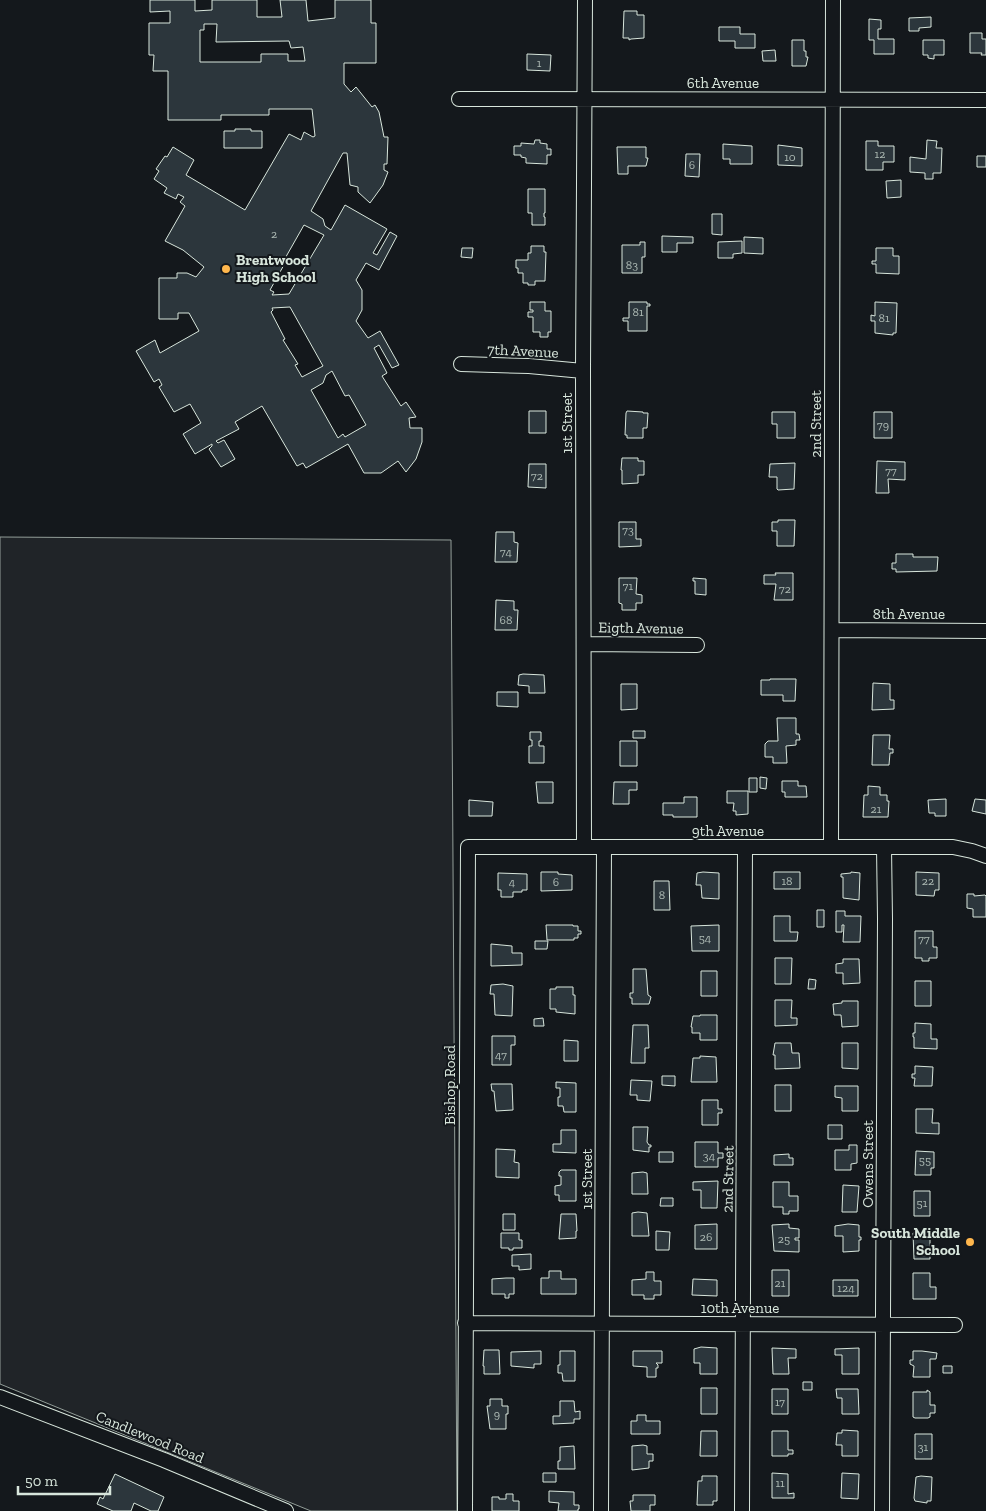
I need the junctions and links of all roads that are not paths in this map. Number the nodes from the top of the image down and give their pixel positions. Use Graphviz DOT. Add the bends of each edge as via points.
graph roads {
  1 [pos="585,0"];
  2 [pos="833,0"];
  3 [pos="459,99"];
  4 [pos="586,99"];
  5 [pos="833,100"];
  6 [pos="986,100"];
  7 [pos="461,364"];
  8 [pos="583,371"];
  9 [pos="833,630"];
  10 [pos="986,631"];
  11 [pos="584,644"];
  12 [pos="697,645"];
  13 [pos="468,846"];
  14 [pos="584,846"];
  15 [pos="604,847"];
  16 [pos="745,847"];
  17 [pos="832,847"];
  18 [pos="884,847"];
  19 [pos="986,856"];
  20 [pos="466,1323"];
  21 [pos="602,1324"];
  22 [pos="954,1324"];
  23 [pos="742,1325"];
  24 [pos="883,1325"];
  25 [pos="0,1397"];
  26 [pos="286,1511"];
  27 [pos="465,1511"];
  28 [pos="601,1511"];
  29 [pos="742,1511"];
  30 [pos="882,1511"];
  1 -- 4 [label="street, 1st Street"];
  2 -- 5 [label="street, 2nd Street"];
  3 -- 4 [label="street, 6th Avenue"];
  4 -- 5 [label="street, 6th Avenue"];
  4 -- 8 [label="street, 1st Street"];
  5 -- 6 [label="street, 6th Avenue"];
  5 -- 9 [label="street, 2nd Street"];
  7 -- 8 [label="street, 7th Avenue"];
  8 -- 11 [label="street, 1st Street"];
  9 -- 10 [label="street, 8th Avenue"];
  9 -- 17 [label="street, 2nd Street"];
  11 -- 12 [label="street, Eigth Avenue"];
  11 -- 14 [label="street, 1st Street"];
  13 -- 14 [label="street, 9th Avenue"];
  13 -- 20 [label="street, Bishop Road"];
  14 -- 15 [label="street, 9th Avenue"];
  15 -- 16 [label="street, 9th Avenue"];
  15 -- 21 [label="street, 1st Street"];
  16 -- 17 [label="street, 9th Avenue"];
  16 -- 23 [label="street, 2nd Street"];
  17 -- 18 [label="street, 9th Avenue"];
  18 -- 19 [label="street, 9th Avenue" via="953,847"];
  18 -- 24 [label="street, Owens Street"];
  20 -- 21 [label="street, 10th Avenue"];
  20 -- 27 [label="street, Bishop Road"];
  21 -- 23 [label="street, 10th Avenue"];
  21 -- 28 [label="street, 1st Street"];
  22 -- 24 [label="street, 10th Avenue"];
  23 -- 24 [label="street, 10th Avenue"];
  23 -- 29 [label="street, 2nd Street"];
  24 -- 30 [label="street, Owens Street"];
  25 -- 26 [label="street, Candlewood Road"];
}
